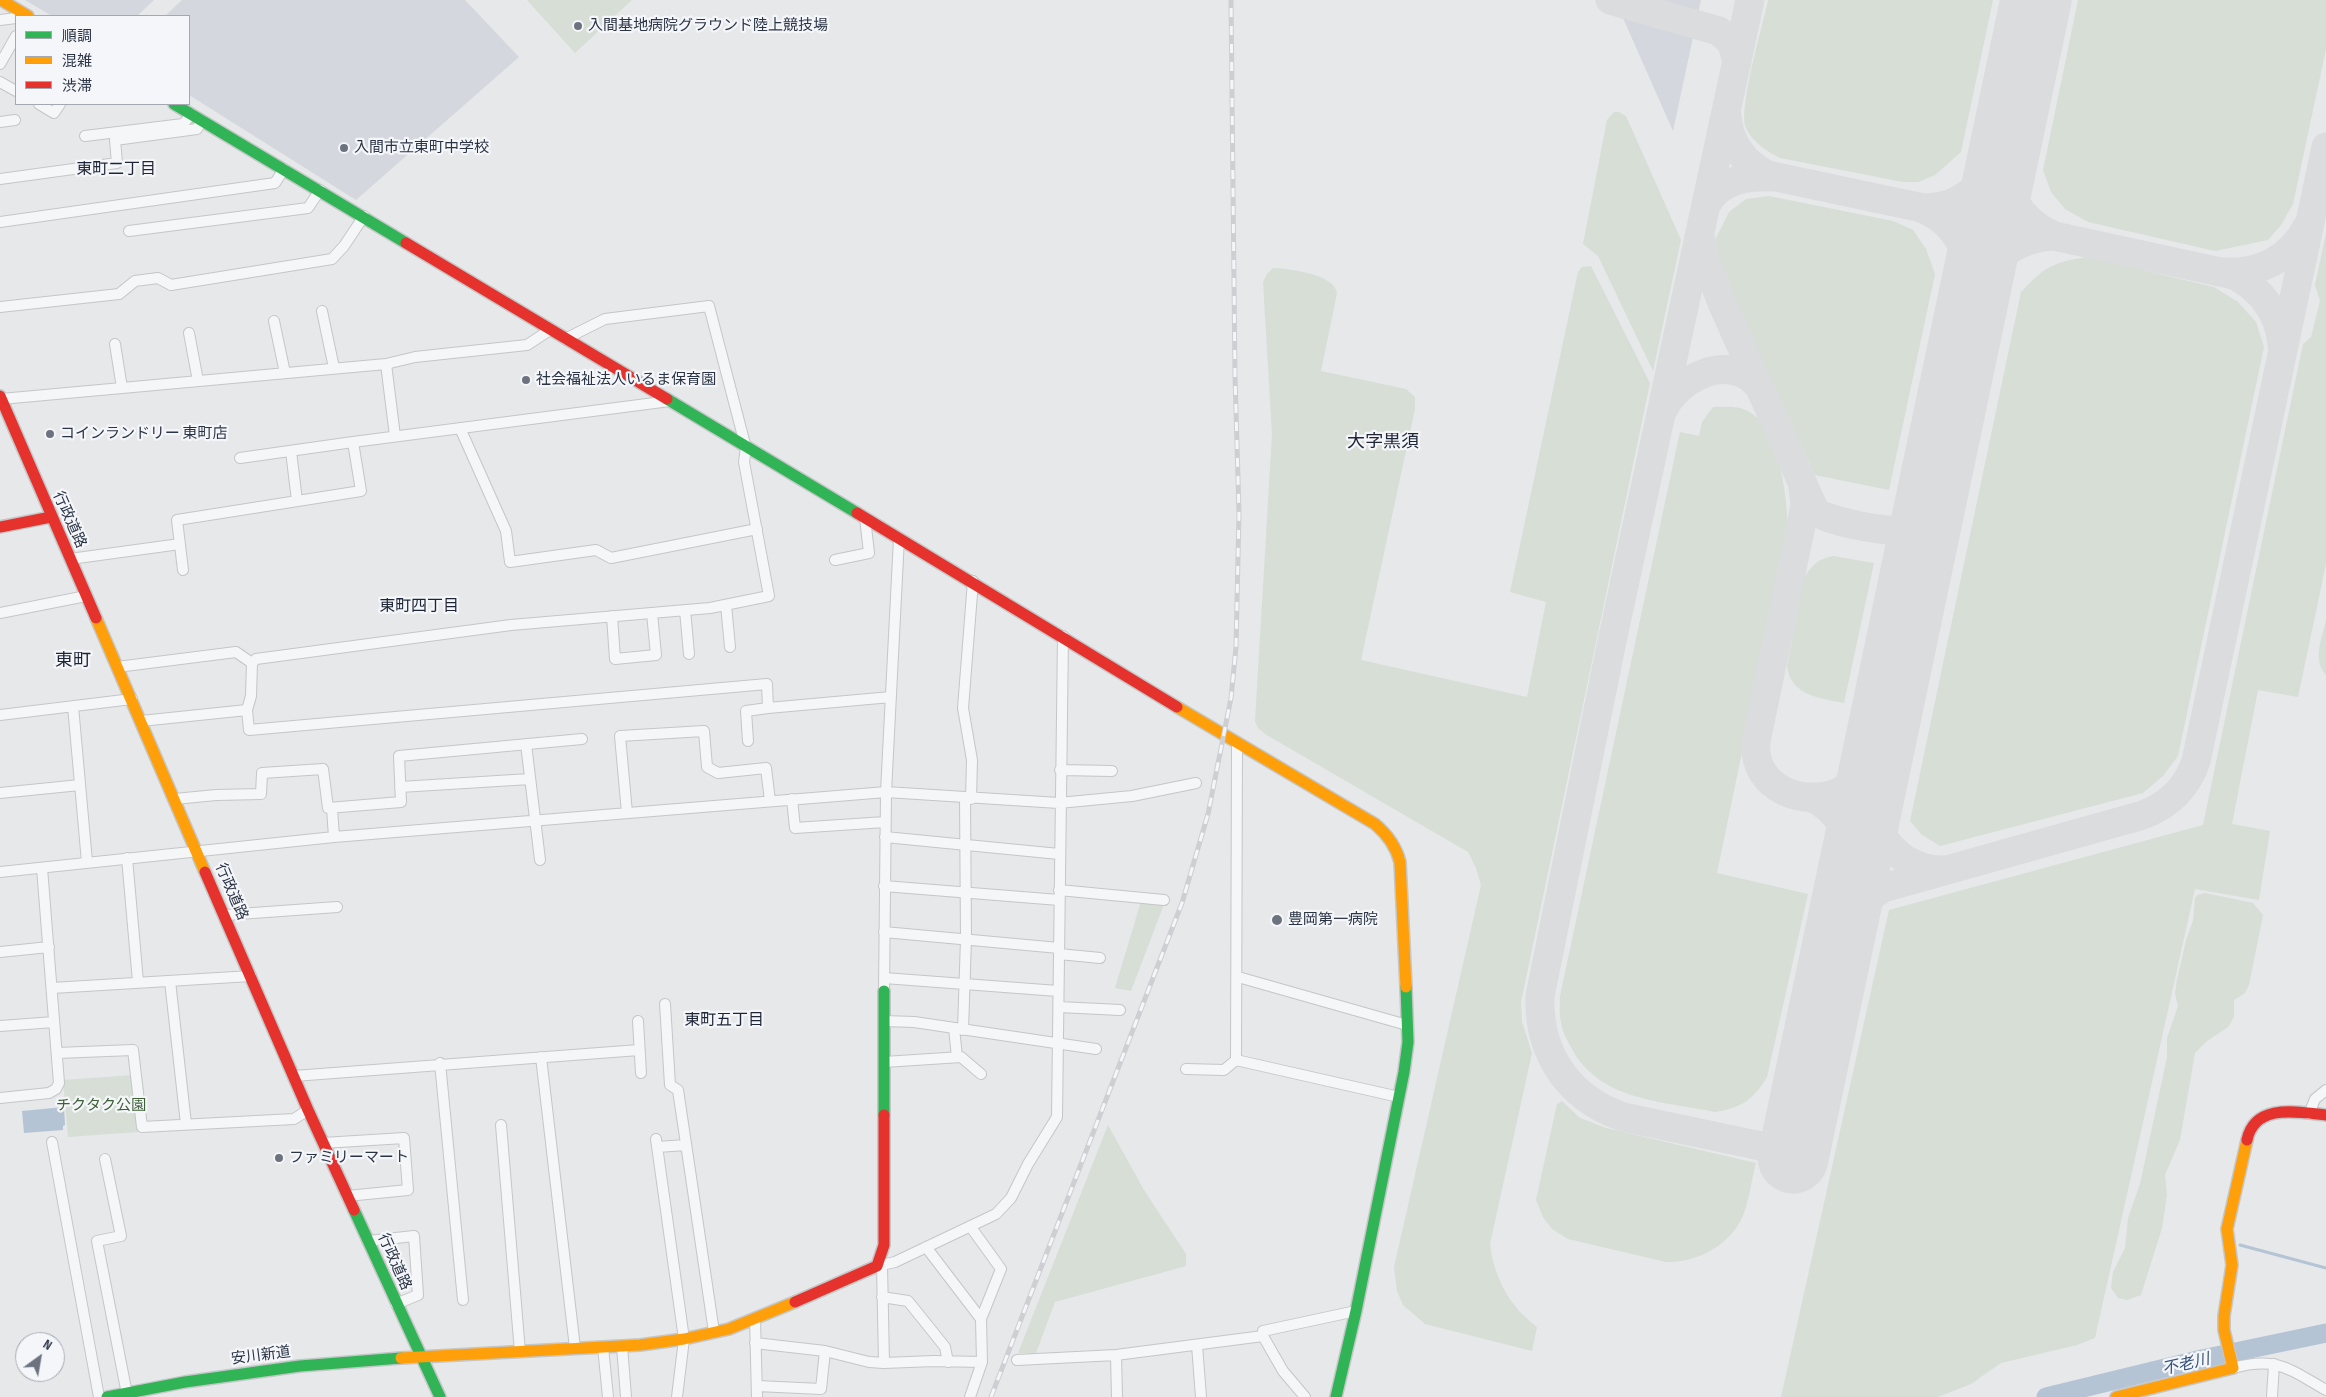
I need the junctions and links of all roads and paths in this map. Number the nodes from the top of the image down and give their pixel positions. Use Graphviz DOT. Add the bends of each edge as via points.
graph roads {
  1 [pos="1,0"];
  2 [pos="25,15"];
  3 [pos="15,18"];
  4 [pos="0,20"];
  5 [pos="15,38"];
  6 [pos="0,64"];
  7 [pos="0,82"];
  8 [pos="15,90"];
  9 [pos="40,105"];
  10 [pos="59,105"];
  11 [pos="176,105"];
  12 [pos="192,114"];
  13 [pos="15,120"];
  14 [pos="202,120"];
  15 [pos="0,122"];
  16 [pos="85,136"];
  17 [pos="284,169"];
  18 [pos="0,179"];
  19 [pos="320,190"];
  20 [pos="364,216"];
  21 [pos="0,222"];
  22 [pos="129,231"];
  23 [pos="0,307"];
  24 [pos="322,311"];
  25 [pos="274,321"];
  26 [pos="550,330"];
  27 [pos="189,333"];
  28 [pos="565,339"];
  29 [pos="115,344"];
  30 [pos="386,364"];
  31 [pos="334,368"];
  32 [pos="285,373"];
  33 [pos="198,381"];
  34 [pos="122,388"];
  35 [pos="1,398"];
  36 [pos="670,402"];
  37 [pos="5,422"];
  38 [pos="460,428"];
  39 [pos="395,436"];
  40 [pos="353,442"];
  41 [pos="746,448"];
  42 [pos="291,451"];
  43 [pos="240,458"];
  44 [pos="297,501"];
  45 [pos="52,518"];
  46 [pos="865,518"];
  47 [pos="0,527"];
  48 [pos="757,529"];
  49 [pos="899,538"];
  50 [pos="180,544"];
  51 [pos="70,559"];
  52 [pos="835,560"];
  53 [pos="183,570"];
  54 [pos="973,581"];
  55 [pos="86,596"];
  56 [pos="726,605"];
  57 [pos="685,610"];
  58 [pos="0,613"];
  59 [pos="652,613"];
  60 [pos="612,616"];
  61 [pos="1063,636"];
  62 [pos="730,647"];
  63 [pos="689,654"];
  64 [pos="252,663"];
  65 [pos="117,666"];
  66 [pos="891,697"];
  67 [pos="132,699"];
  68 [pos="73,706"];
  69 [pos="768,708"];
  70 [pos="247,710"];
  71 [pos="0,715"];
  72 [pos="142,721"];
  73 [pos="582,739"];
  74 [pos="748,740"];
  75 [pos="526,744"];
  76 [pos="1237,744"];
  77 [pos="1060,770"];
  78 [pos="1112,771"];
  79 [pos="530,779"];
  80 [pos="1196,783"];
  81 [pos="80,785"];
  82 [pos="400,787"];
  83 [pos="886,792"];
  84 [pos="0,793"];
  85 [pos="968,798"];
  86 [pos="175,799"];
  87 [pos="792,799"];
  88 [pos="770,801"];
  89 [pos="1059,803"];
  90 [pos="332,808"];
  91 [pos="627,813"];
  92 [pos="535,820"];
  93 [pos="885,822"];
  94 [pos="334,837"];
  95 [pos="885,837"];
  96 [pos="966,845"];
  97 [pos="197,851"];
  98 [pos="1059,854"];
  99 [pos="128,858"];
  100 [pos="540,860"];
  101 [pos="87,862"];
  102 [pos="42,868"];
  103 [pos="0,872"];
  104 [pos="884,886"];
  105 [pos="966,893"];
  106 [pos="1059,895"];
  107 [pos="1164,900"];
  108 [pos="337,907"];
  109 [pos="224,915"];
  110 [pos="884,932"];
  111 [pos="966,939"];
  112 [pos="48,948"];
  113 [pos="1059,951"];
  114 [pos="0,952"];
  115 [pos="1100,958"];
  116 [pos="251,976"];
  117 [pos="1238,977"];
  118 [pos="884,978"];
  119 [pos="170,980"];
  120 [pos="138,982"];
  121 [pos="966,984"];
  122 [pos="52,988"];
  123 [pos="884,991"];
  124 [pos="1058,991"];
  125 [pos="665,1004"];
  126 [pos="1058,1007"];
  127 [pos="1120,1010"];
  128 [pos="638,1021"];
  129 [pos="884,1021"];
  130 [pos="54,1022"];
  131 [pos="1408,1025"];
  132 [pos="0,1026"];
  133 [pos="959,1029"];
  134 [pos="1058,1045"];
  135 [pos="1096,1049"];
  136 [pos="639,1050"];
  137 [pos="57,1053"];
  138 [pos="541,1056"];
  139 [pos="957,1057"];
  140 [pos="1236,1060"];
  141 [pos="884,1062"];
  142 [pos="440,1064"];
  143 [pos="1186,1069"];
  144 [pos="641,1073"];
  145 [pos="981,1074"];
  146 [pos="294,1076"];
  147 [pos="2326,1090"];
  148 [pos="1399,1097"];
  149 [pos="0,1098"];
  150 [pos="308,1110"];
  151 [pos="2309,1114"];
  152 [pos="2326,1116"];
  153 [pos="186,1124"];
  154 [pos="501,1124"];
  155 [pos="52,1142"];
  156 [pos="323,1143"];
  157 [pos="686,1145"];
  158 [pos="105,1159"];
  159 [pos="347,1196"];
  160 [pos="970,1226"];
  161 [pos="368,1241"];
  162 [pos="926,1248"];
  163 [pos="879,1265"];
  164 [pos="882,1297"];
  165 [pos="463,1300"];
  166 [pos="396,1304"];
  167 [pos="1356,1311"];
  168 [pos="755,1319"];
  169 [pos="981,1319"];
  170 [pos="714,1332"];
  171 [pos="1264,1336"];
  172 [pos="684,1339"];
  173 [pos="755,1343"];
  174 [pos="1197,1345"];
  175 [pos="622,1346"];
  176 [pos="603,1347"];
  177 [pos="574,1348"];
  178 [pos="825,1351"];
  179 [pos="520,1352"];
  180 [pos="1116,1355"];
  181 [pos="421,1357"];
  182 [pos="2231,1359"];
  183 [pos="1017,1360"];
  184 [pos="948,1362"];
  185 [pos="982,1362"];
  186 [pos="884,1363"];
  187 [pos="2274,1364"];
  188 [pos="757,1386"];
  189 [pos="2326,1390"];
  190 [pos="127,1394"];
  191 [pos="99,1397"];
  192 [pos="107,1397"];
  193 [pos="440,1397"];
  194 [pos="608,1397"];
  195 [pos="626,1397"];
  196 [pos="677,1397"];
  197 [pos="757,1397"];
  198 [pos="970,1397"];
  199 [pos="1117,1397"];
  200 [pos="1201,1397"];
  201 [pos="1305,1397"];
  202 [pos="1336,1397"];
  203 [pos="2116,1397"];
  204 [pos="2272,1397"];
  1 -- 2 [label="main road"];
  3 -- 4 [label="street"];
  5 -- 6 [label="street"];
  7 -- 8 [label="street"];
  9 -- 10 [label="street" via="54,113"];
  11 -- 12 [label="main road"];
  12 -- 14 [label="main road"];
  12 -- 16 [label="street" via="184,124"];
  13 -- 15 [label="street"];
  14 -- 17 [label="main road"];
  14 -- 18 [label="street" via="198,129 116,140 117,163"];
  17 -- 19 [label="main road"];
  17 -- 21 [label="street" via="275,183"];
  19 -- 20 [label="main road"];
  19 -- 22 [label="street" via="308,208"];
  20 -- 23 [label="street" via="332,259 171,285 158,278 136,280 119,294"];
  20 -- 26 [label="main road"];
  24 -- 31 [label="street"];
  25 -- 32 [label="street"];
  26 -- 28 [label="main road"];
  26 -- 30 [label="street" via="526,345 415,357"];
  27 -- 33 [label="street"];
  28 -- 36 [label="main road"];
  28 -- 41 [label="street" via="605,319 709,306"];
  29 -- 34 [label="street"];
  30 -- 31 [label="street"];
  30 -- 39 [label="street"];
  31 -- 32 [label="street"];
  32 -- 33 [label="street"];
  33 -- 34 [label="street"];
  34 -- 35 [label="street"];
  35 -- 37 [label="main road, 行政道路"];
  36 -- 38 [label="street"];
  36 -- 41 [label="main road"];
  37 -- 45 [label="main road, 行政道路"];
  38 -- 39 [label="street"];
  38 -- 48 [label="street" via="506,532 510,562 596,550 611,558"];
  39 -- 40 [label="street"];
  40 -- 42 [label="street"];
  40 -- 44 [label="street" via="361,491"];
  41 -- 46 [label="main road"];
  41 -- 48 [label="street" via="744,462"];
  42 -- 43 [label="street"];
  42 -- 44 [label="street"];
  44 -- 50 [label="street" via="177,520"];
  45 -- 47 [label="main road"];
  45 -- 51 [label="main road, 行政道路"];
  46 -- 49 [label="main road"];
  46 -- 52 [label="street" via="869,553"];
  48 -- 56 [label="street" via="769,596"];
  49 -- 54 [label="main road"];
  49 -- 66 [label="street"];
  50 -- 51 [label="street"];
  50 -- 53 [label="street"];
  51 -- 55 [label="main road, 行政道路"];
  54 -- 61 [label="main road"];
  54 -- 85 [label="street" via="963,708 972,760"];
  55 -- 58 [label="street"];
  55 -- 65 [label="main road, 行政道路"];
  56 -- 57 [label="street"];
  56 -- 62 [label="street"];
  57 -- 59 [label="street"];
  57 -- 63 [label="street"];
  59 -- 60 [label="street"];
  59 -- 60 [label="street" via="656,655 615,659"];
  60 -- 64 [label="street" via="511,625 256,659"];
  61 -- 76 [label="main road"];
  61 -- 77 [label="street"];
  64 -- 65 [label="street" via="236,652"];
  64 -- 70 [label="street"];
  65 -- 67 [label="main road, 行政道路"];
  66 -- 69 [label="street"];
  66 -- 83 [label="street"];
  67 -- 68 [label="street"];
  67 -- 72 [label="main road, 行政道路"];
  68 -- 71 [label="street"];
  68 -- 81 [label="street"];
  69 -- 70 [label="street" via="767,684 249,730"];
  69 -- 74 [label="street" via="746,711"];
  70 -- 72 [label="street"];
  72 -- 86 [label="main road, 行政道路"];
  73 -- 75 [label="street"];
  75 -- 79 [label="street"];
  75 -- 82 [label="street" via="399,756"];
  76 -- 117 [label="street"];
  76 -- 131 [label="main road" via="1374,824 1394,842 1400,862"];
  77 -- 78 [label="street"];
  77 -- 89 [label="street"];
  79 -- 82 [label="street"];
  79 -- 92 [label="street"];
  80 -- 89 [label="street" via="1132,796"];
  81 -- 84 [label="street"];
  81 -- 101 [label="street"];
  82 -- 90 [label="street" via="401,802"];
  83 -- 85 [label="street"];
  83 -- 87 [label="street"];
  83 -- 93 [label="street"];
  85 -- 89 [label="street"];
  85 -- 96 [label="street"];
  86 -- 90 [label="street" via="261,794 262,774 323,769 328,808"];
  86 -- 97 [label="main road, 行政道路"];
  87 -- 88 [label="street"];
  87 -- 93 [label="street" via="795,828"];
  88 -- 91 [label="street"];
  88 -- 91 [label="street" via="766,768 718,773 707,767 704,731 620,736"];
  89 -- 98 [label="street"];
  90 -- 94 [label="street"];
  91 -- 92 [label="street"];
  92 -- 94 [label="street"];
  92 -- 100 [label="street"];
  93 -- 95 [label="street"];
  94 -- 97 [label="street"];
  95 -- 96 [label="street"];
  95 -- 104 [label="street"];
  96 -- 98 [label="street"];
  96 -- 105 [label="street"];
  97 -- 99 [label="street"];
  97 -- 109 [label="main road, 行政道路"];
  98 -- 106 [label="street"];
  99 -- 101 [label="street"];
  99 -- 120 [label="street"];
  101 -- 102 [label="street"];
  102 -- 103 [label="street"];
  102 -- 112 [label="street"];
  104 -- 105 [label="street"];
  104 -- 110 [label="street"];
  105 -- 106 [label="street"];
  105 -- 111 [label="street"];
  106 -- 107 [label="street"];
  106 -- 113 [label="street"];
  108 -- 109 [label="street"];
  109 -- 116 [label="main road, 行政道路"];
  110 -- 111 [label="street"];
  110 -- 118 [label="street"];
  111 -- 113 [label="street"];
  111 -- 121 [label="street"];
  112 -- 114 [label="street"];
  112 -- 122 [label="street"];
  113 -- 115 [label="street"];
  113 -- 124 [label="street"];
  116 -- 119 [label="street"];
  116 -- 146 [label="main road, 行政道路"];
  117 -- 131 [label="street"];
  117 -- 140 [label="street"];
  118 -- 121 [label="street"];
  118 -- 123 [label="street"];
  119 -- 120 [label="street"];
  119 -- 153 [label="street"];
  120 -- 122 [label="street"];
  121 -- 124 [label="street"];
  121 -- 133 [label="street"];
  122 -- 130 [label="street"];
  123 -- 129 [label="main road"];
  124 -- 126 [label="street"];
  125 -- 157 [label="street" via="670,1085 678,1090"];
  126 -- 127 [label="street"];
  126 -- 134 [label="street"];
  128 -- 136 [label="street"];
  129 -- 133 [label="street"];
  129 -- 141 [label="main road"];
  130 -- 132 [label="street"];
  130 -- 137 [label="street"];
  131 -- 148 [label="main road" via="1406,1062"];
  133 -- 134 [label="street"];
  133 -- 139 [label="street"];
  134 -- 135 [label="street"];
  134 -- 160 [label="street" via="1057,1117 1011,1198 996,1214"];
  136 -- 138 [label="street"];
  136 -- 144 [label="street"];
  137 -- 149 [label="street" via="59,1084 56,1089 49,1093"];
  137 -- 153 [label="street" via="133,1050 142,1127"];
  138 -- 142 [label="street"];
  138 -- 177 [label="street"];
  139 -- 141 [label="street"];
  139 -- 145 [label="street"];
  140 -- 143 [label="street" via="1224,1070"];
  140 -- 148 [label="street"];
  141 -- 163 [label="main road" via="884,1246"];
  142 -- 146 [label="street"];
  142 -- 165 [label="street"];
  146 -- 150 [label="main road, 行政道路"];
  147 -- 151 [label="street" via="2315,1099"];
  148 -- 167 [label="main road"];
  150 -- 153 [label="street" via="294,1119"];
  150 -- 156 [label="main road, 行政道路"];
  151 -- 152 [label="main road"];
  151 -- 182 [label="main road" via="2268,1114 2256,1119 2249,1130 2227,1229 2232,1265 2224,1330"];
  154 -- 179 [label="street"];
  155 -- 191 [label="street"];
  156 -- 159 [label="main road, 行政道路"];
  156 -- 159 [label="street" via="404,1138 408,1190"];
  157 -- 170 [label="street"];
  157 -- 172 [label="street" via="657,1143"];
  158 -- 190 [label="street" via="121,1236 97,1241"];
  159 -- 161 [label="main road, 行政道路"];
  160 -- 162 [label="street"];
  160 -- 169 [label="street" via="1001,1269"];
  161 -- 166 [label="main road, 行政道路"];
  161 -- 166 [label="street" via="414,1236 418,1295"];
  162 -- 163 [label="street" via="895,1262"];
  162 -- 169 [label="street"];
  163 -- 164 [label="street"];
  163 -- 168 [label="main road, 安川新道"];
  164 -- 184 [label="street" via="908,1300 945,1347"];
  164 -- 186 [label="street"];
  166 -- 181 [label="main road, 行政道路"];
  167 -- 171 [label="street" via="1263,1331"];
  167 -- 202 [label="main road"];
  168 -- 170 [label="main road, 安川新道"];
  168 -- 173 [label="street"];
  169 -- 185 [label="street"];
  170 -- 172 [label="main road, 安川新道"];
  171 -- 174 [label="street"];
  171 -- 201 [label="street" via="1283,1370"];
  172 -- 175 [label="main road, 安川新道"];
  172 -- 196 [label="street"];
  173 -- 178 [label="street"];
  173 -- 188 [label="street"];
  174 -- 180 [label="street"];
  174 -- 200 [label="street"];
  175 -- 176 [label="main road, 安川新道"];
  175 -- 195 [label="street"];
  176 -- 177 [label="main road, 安川新道"];
  176 -- 194 [label="street"];
  177 -- 179 [label="main road, 安川新道"];
  178 -- 186 [label="street"];
  178 -- 188 [label="street" via="821,1389"];
  179 -- 181 [label="main road, 安川新道"];
  180 -- 183 [label="street"];
  180 -- 199 [label="street"];
  181 -- 190 [label="main road, 安川新道" via="244,1373"];
  181 -- 193 [label="main road, 行政道路"];
  182 -- 187 [label="street"];
  182 -- 203 [label="main road"];
  184 -- 185 [label="street"];
  184 -- 186 [label="street"];
  185 -- 198 [label="street"];
  187 -- 189 [label="street" via="2284,1366"];
  187 -- 204 [label="street"];
  188 -- 197 [label="street"];
  190 -- 192 [label="main road, 安川新道"];
}
